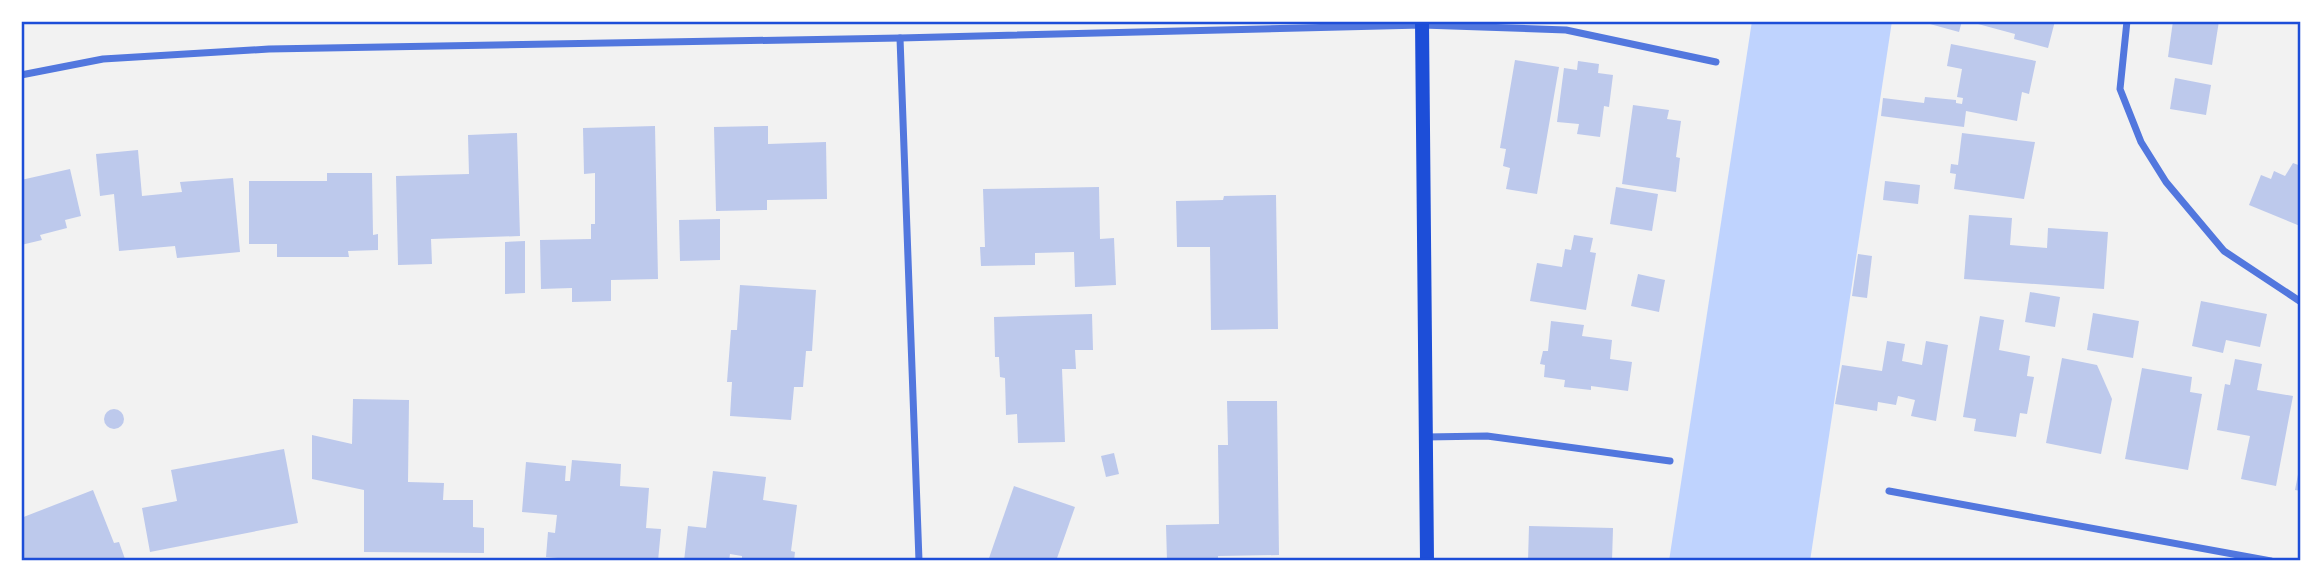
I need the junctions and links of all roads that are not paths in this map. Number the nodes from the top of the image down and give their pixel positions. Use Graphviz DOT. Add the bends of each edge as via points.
graph roads {
  1 [pos="2127,21"];
  2 [pos="1422,23"];
  3 [pos="900,38"];
  4 [pos="1716,62"];
  5 [pos="21,75"];
  6 [pos="2301,302"];
  7 [pos="1426,438"];
  8 [pos="1670,461"];
  9 [pos="1889,491"];
  10 [pos="919,561"];
  11 [pos="1427,561"];
  12 [pos="2271,561"];
  1 -- 6 [label="street" via="2120,89 2141,142 2166,182 2224,250"];
  2 -- 3 [label="street"];
  2 -- 4 [label="street" via="1566,30"];
  2 -- 7 [label="main road"];
  3 -- 5 [label="street" via="269,49 103,59"];
  3 -- 10 [label="street"];
  7 -- 8 [label="street" via="1487,436"];
  7 -- 11 [label="main road"];
  9 -- 12 [label="street"];
}
